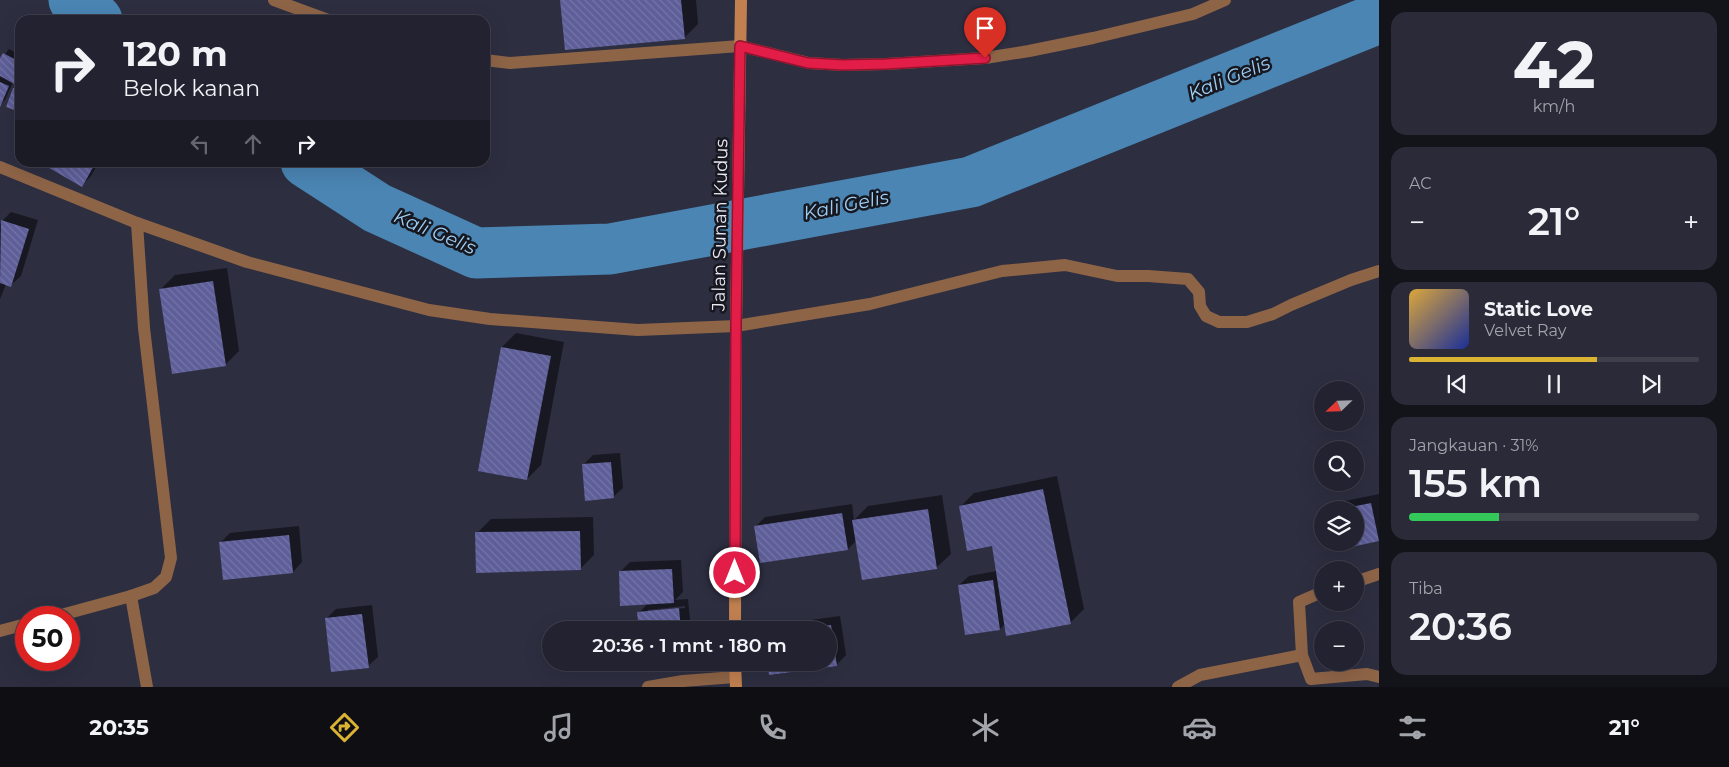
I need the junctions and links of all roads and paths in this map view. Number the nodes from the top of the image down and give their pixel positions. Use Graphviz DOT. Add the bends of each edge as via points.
graph roads {
  1 [pos="274,0"];
  2 [pos="741,0"];
  3 [pos="1225,0"];
  4 [pos="314,15"];
  5 [pos="740,52"];
  6 [pos="490,61"];
  7 [pos="0,167"];
  8 [pos="137,223"];
  9 [pos="1379,271"];
  10 [pos="736,319"];
  11 [pos="1379,574"];
  12 [pos="1364,579"];
  13 [pos="1314,595"];
  14 [pos="131,596"];
  15 [pos="80,610"];
  16 [pos="735,621"];
  17 [pos="15,627"];
  18 [pos="0,631"];
  19 [pos="1302,655"];
  20 [pos="1379,677"];
  21 [pos="735,682"];
  22 [pos="146,687"];
  23 [pos="648,687"];
  24 [pos="1178,687"];
  1 -- 4 [label="street"];
  2 -- 5 [label="main road, Jalan Sunan Kudus"];
  3 -- 5 [label="street" via="1193,14 1093,38 985,58 843,65"];
  5 -- 6 [label="street" via="510,63"];
  5 -- 10 [label="main road, Jalan Sunan Kudus"];
  7 -- 8 [label="street"];
  8 -- 10 [label="street" via="247,262 429,310 490,319 638,330"];
  8 -- 14 [label="street" via="144,328 171,558 166,577 154,588"];
  9 -- 10 [label="street" via="1247,322 1218,322 1206,316 1200,306 1199,292 1188,279 1117,276 1065,265 1002,271 870,304"];
  10 -- 16 [label="main road, Jalan Sunan Kudus"];
  11 -- 12 [label="street"];
  13 -- 19 [label="street" via="1299,602"];
  14 -- 15 [label="street"];
  14 -- 22 [label="street"];
  17 -- 18 [label="street"];
  19 -- 20 [label="street" via="1311,679 1367,674"];
  19 -- 24 [label="street" via="1200,674"];
  21 -- 23 [label="street" via="683,681"];
}
